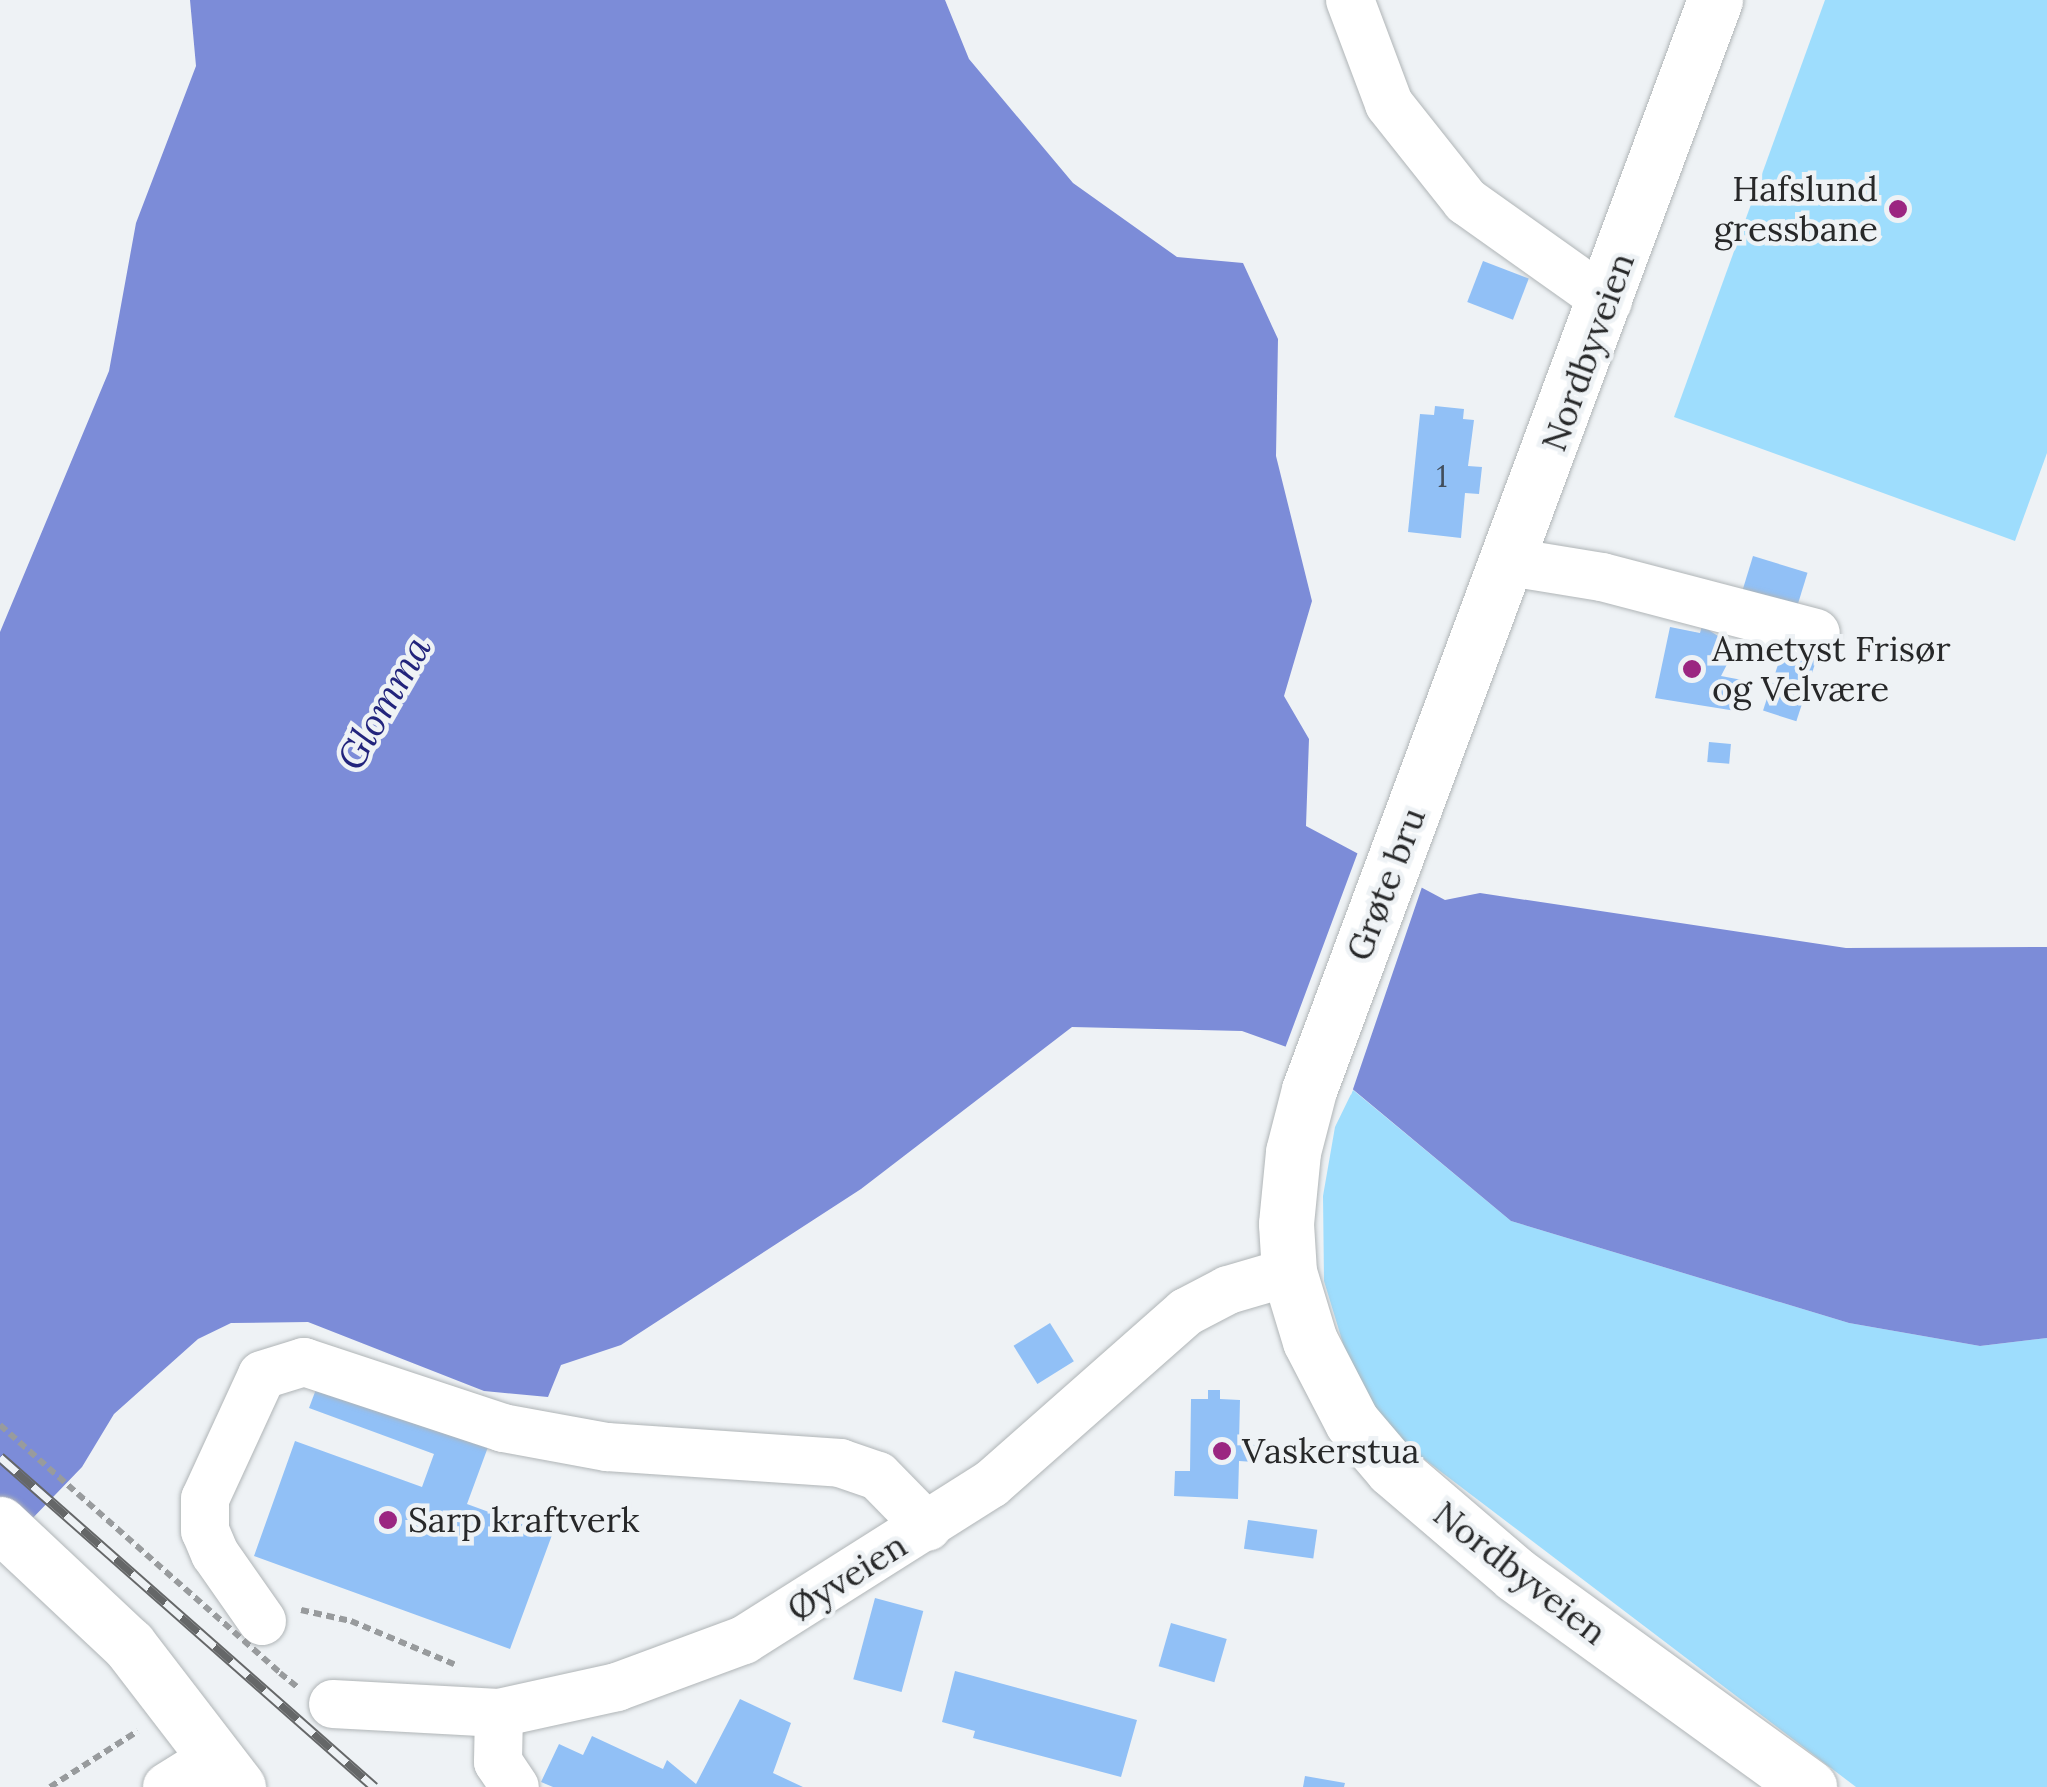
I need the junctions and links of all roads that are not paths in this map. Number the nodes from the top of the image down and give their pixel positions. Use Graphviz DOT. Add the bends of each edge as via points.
graph roads {
  1 [pos="1350,0"];
  2 [pos="1716,0"];
  3 [pos="1608,302"];
  4 [pos="1510,562"];
  5 [pos="1816,634"];
  6 [pos="1456,702"];
  7 [pos="1317,1067"];
  8 [pos="1289,1272"];
  9 [pos="0,1524"];
  10 [pos="928,1527"];
  11 [pos="262,1621"];
  12 [pos="333,1704"];
  13 [pos="500,1713"];
  14 [pos="227,1772"];
  15 [pos="167,1787"];
  16 [pos="515,1787"];
  17 [pos="1808,1787"];
  1 -- 3 [label="street" via="1389,104 1466,202"];
  2 -- 3 [label="main road, Nordbyveien"];
  3 -- 4 [label="main road, Nordbyveien"];
  4 -- 5 [label="street" via="1602,577"];
  4 -- 6 [label="main road, Nordbyveien"];
  6 -- 7 [label="main road, Grøte bru"];
  7 -- 8 [label="main road, Nordbyveien" via="1293,1152"];
  8 -- 10 [label="street, Øyveien" via="1228,1290 1186,1312 991,1484"];
  8 -- 17 [label="main road, Nordbyveien" via="1332,1390 1392,1469 1516,1575"];
  9 -- 14 [label="main road" via="92,1605"];
  10 -- 11 [label="street" via="878,1476 840,1462 607,1446 503,1428 304,1362 262,1375 204,1499 205,1531 215,1554"];
  10 -- 13 [label="street, Øyveien" via="744,1640 617,1687"];
  12 -- 13 [label="street, Øyveien"];
  13 -- 16 [label="street" via="498,1762"];
  14 -- 15 [label="street"];
}
